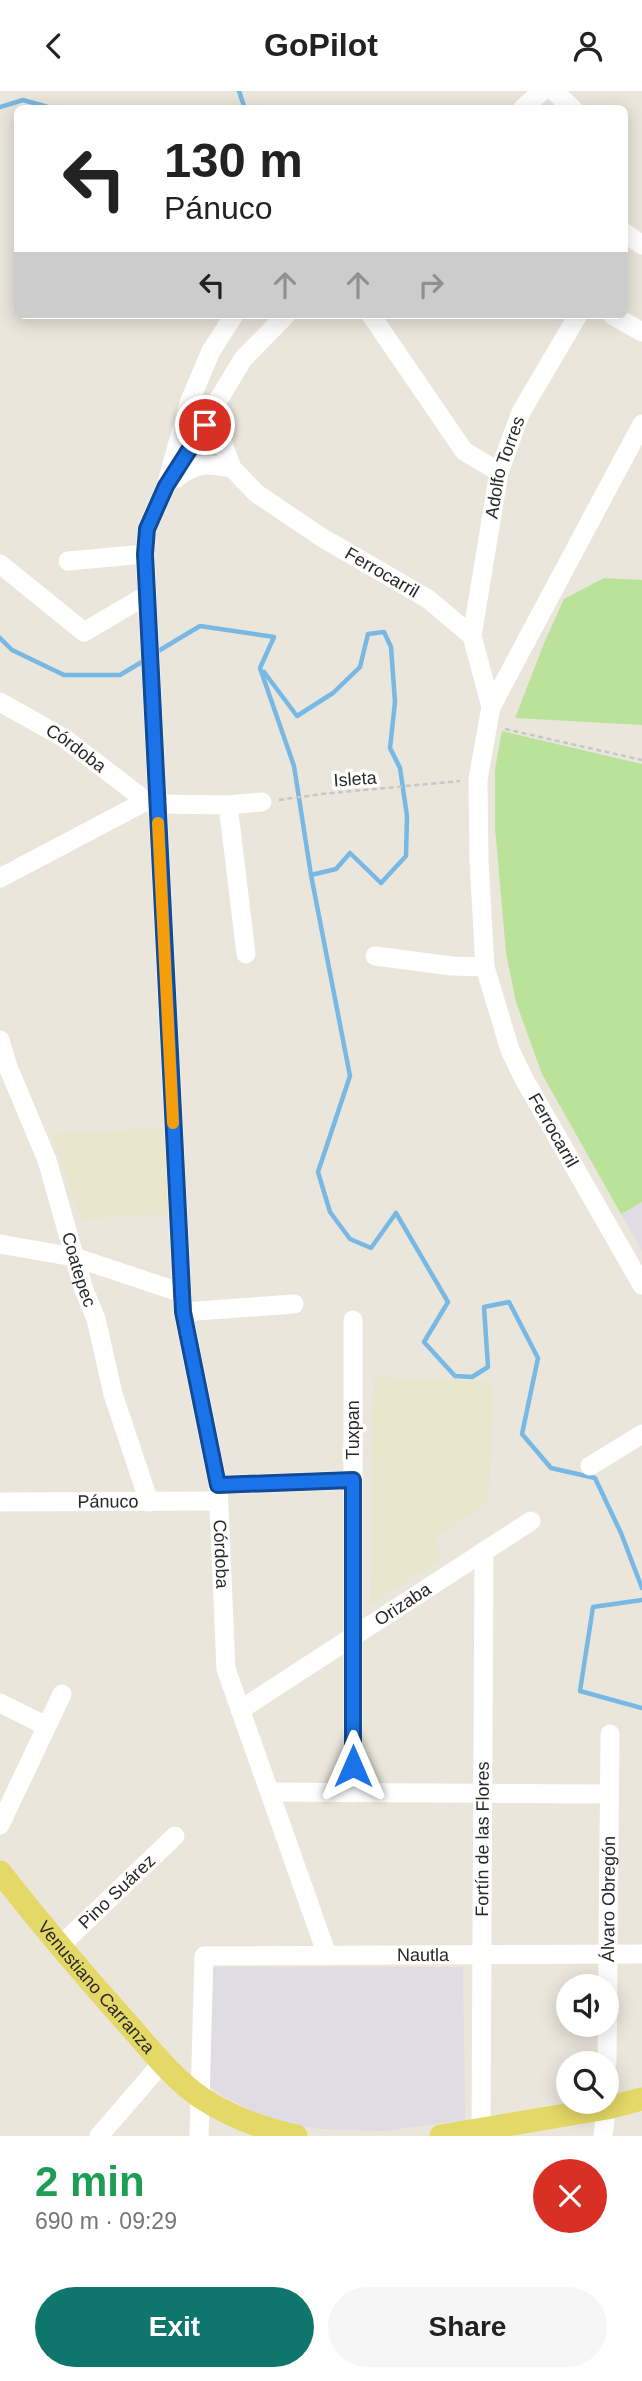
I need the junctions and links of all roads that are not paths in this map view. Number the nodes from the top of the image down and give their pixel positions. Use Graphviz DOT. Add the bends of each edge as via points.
graph roads {
  1 [pos="542,91"];
  2 [pos="554,91"];
  3 [pos="526,105"];
  4 [pos="569,105"];
  5 [pos="231,319"];
  6 [pos="282,319"];
  7 [pos="375,319"];
  8 [pos="576,319"];
  9 [pos="619,319"];
  10 [pos="642,332"];
  11 [pos="216,407"];
  12 [pos="642,423"];
  13 [pos="232,468"];
  14 [pos="499,472"];
  15 [pos="166,486"];
  16 [pos="145,554"];
  17 [pos="68,561"];
  18 [pos="0,564"];
  19 [pos="147,595"];
  20 [pos="472,636"];
  21 [pos="0,702"];
  22 [pos="489,716"];
  23 [pos="262,802"];
  24 [pos="151,803"];
  25 [pos="228,806"];
  26 [pos="0,878"];
  27 [pos="246,954"];
  28 [pos="375,956"];
  29 [pos="485,967"];
  30 [pos="0,1039"];
  31 [pos="0,1244"];
  32 [pos="74,1257"];
  33 [pos="642,1285"];
  34 [pos="183,1303"];
  35 [pos="294,1304"];
  36 [pos="353,1320"];
  37 [pos="642,1433"];
  38 [pos="590,1466"];
  39 [pos="353,1480"];
  40 [pos="218,1493"];
  41 [pos="0,1502"];
  42 [pos="149,1502"];
  43 [pos="531,1521"];
  44 [pos="484,1552"];
  45 [pos="353,1635"];
  46 [pos="62,1694"];
  47 [pos="0,1703"];
  48 [pos="240,1710"];
  49 [pos="46,1726"];
  50 [pos="610,1734"];
  51 [pos="270,1792"];
  52 [pos="353,1793"];
  53 [pos="483,1793"];
  54 [pos="609,1794"];
  55 [pos="0,1825"];
  56 [pos="175,1836"];
  57 [pos="0,1872"];
  58 [pos="59,1947"];
  59 [pos="608,1953"];
  60 [pos="482,1954"];
  61 [pos="642,1954"];
  62 [pos="327,1955"];
  63 [pos="607,2051"];
  64 [pos="162,2063"];
  65 [pos="200,2097"];
  66 [pos="642,2099"];
  67 [pos="619,2103"];
  68 [pos="560,2114"];
  69 [pos="606,2114"];
  70 [pos="248,2129"];
  71 [pos="472,2131"];
  72 [pos="99,2136"];
  73 [pos="199,2136"];
  74 [pos="296,2136"];
  75 [pos="441,2136"];
  76 [pos="603,2136"];
  1 -- 3 [label="street"];
  2 -- 4 [label="street"];
  5 -- 15 [label="street" via="211,351 189,403"];
  6 -- 11 [label="street" via="243,359"];
  7 -- 14 [label="street" via="464,451"];
  8 -- 14 [label="street, Adolfo Torres" via="521,412"];
  9 -- 10 [label="street"];
  11 -- 13 [label="street, Ferrocarril"];
  11 -- 15 [label="street"];
  12 -- 22 [label="street, Ferrocarril"];
  13 -- 15 [label="street" via="206,463 189,467"];
  13 -- 20 [label="street, Ferrocarril" via="256,493 428,599"];
  14 -- 20 [label="street, Adolfo Torres"];
  15 -- 16 [label="street" via="147,529"];
  16 -- 17 [label="street"];
  16 -- 19 [label="street"];
  18 -- 19 [label="street" via="84,632"];
  19 -- 24 [label="street, Córdoba"];
  20 -- 22 [label="street, Ferrocarril"];
  21 -- 24 [label="street, Córdoba" via="64,738"];
  22 -- 29 [label="street, Ferrocarril" via="478,779"];
  23 -- 25 [label="street"];
  24 -- 25 [label="street"];
  24 -- 26 [label="street"];
  24 -- 34 [label="street, Córdoba"];
  25 -- 27 [label="street"];
  28 -- 29 [label="street"];
  29 -- 33 [label="street, Ferrocarril" via="510,1050 524,1079"];
  30 -- 32 [label="street, Coatepec" via="47,1160"];
  31 -- 32 [label="street"];
  32 -- 34 [label="street"];
  32 -- 42 [label="street, Coatepec"];
  34 -- 35 [label="street"];
  34 -- 40 [label="street, Córdoba"];
  36 -- 39 [label="street, Tuxpan"];
  37 -- 38 [label="street"];
  39 -- 40 [label="street, Pánuco"];
  39 -- 45 [label="street, Tuxpan"];
  40 -- 42 [label="street, Pánuco"];
  40 -- 48 [label="street, Córdoba" via="226,1669"];
  41 -- 42 [label="street, Pánuco"];
  43 -- 44 [label="street, Orizaba"];
  44 -- 45 [label="street, Orizaba"];
  44 -- 53 [label="street, Fortín de las Flores"];
  45 -- 48 [label="street, Orizaba"];
  45 -- 52 [label="street, Tuxpan"];
  46 -- 49 [label="street"];
  47 -- 49 [label="street"];
  48 -- 51 [label="street, Córdoba"];
  49 -- 55 [label="street"];
  50 -- 54 [label="street, Álvaro Obregón"];
  51 -- 52 [label="street"];
  51 -- 62 [label="street, Córdoba"];
  52 -- 53 [label="street"];
  53 -- 54 [label="street"];
  53 -- 60 [label="street, Fortín de las Flores"];
  54 -- 59 [label="street, Álvaro Obregón"];
  56 -- 58 [label="street, Pino Suárez"];
  57 -- 58 [label="main road, Venustiano Carranza"];
  58 -- 64 [label="main road, Venustiano Carranza"];
  59 -- 60 [label="street, Nautla"];
  59 -- 61 [label="street, Nautla"];
  59 -- 63 [label="street, Álvaro Obregón"];
  60 -- 62 [label="street, Nautla"];
  60 -- 71 [label="street, Fortín de las Flores"];
  62 -- 65 [label="street, Nautla" via="204,1956"];
  64 -- 65 [label="main road, Venustiano Carranza"];
  64 -- 72 [label="street"];
  65 -- 70 [label="main road, Venustiano Carranza"];
  65 -- 73 [label="street"];
  66 -- 67 [label="main road"];
  68 -- 71 [label="main road"];
  69 -- 76 [label="street"];
  70 -- 74 [label="main road, Venustiano Carranza"];
  71 -- 75 [label="main road"];
}
